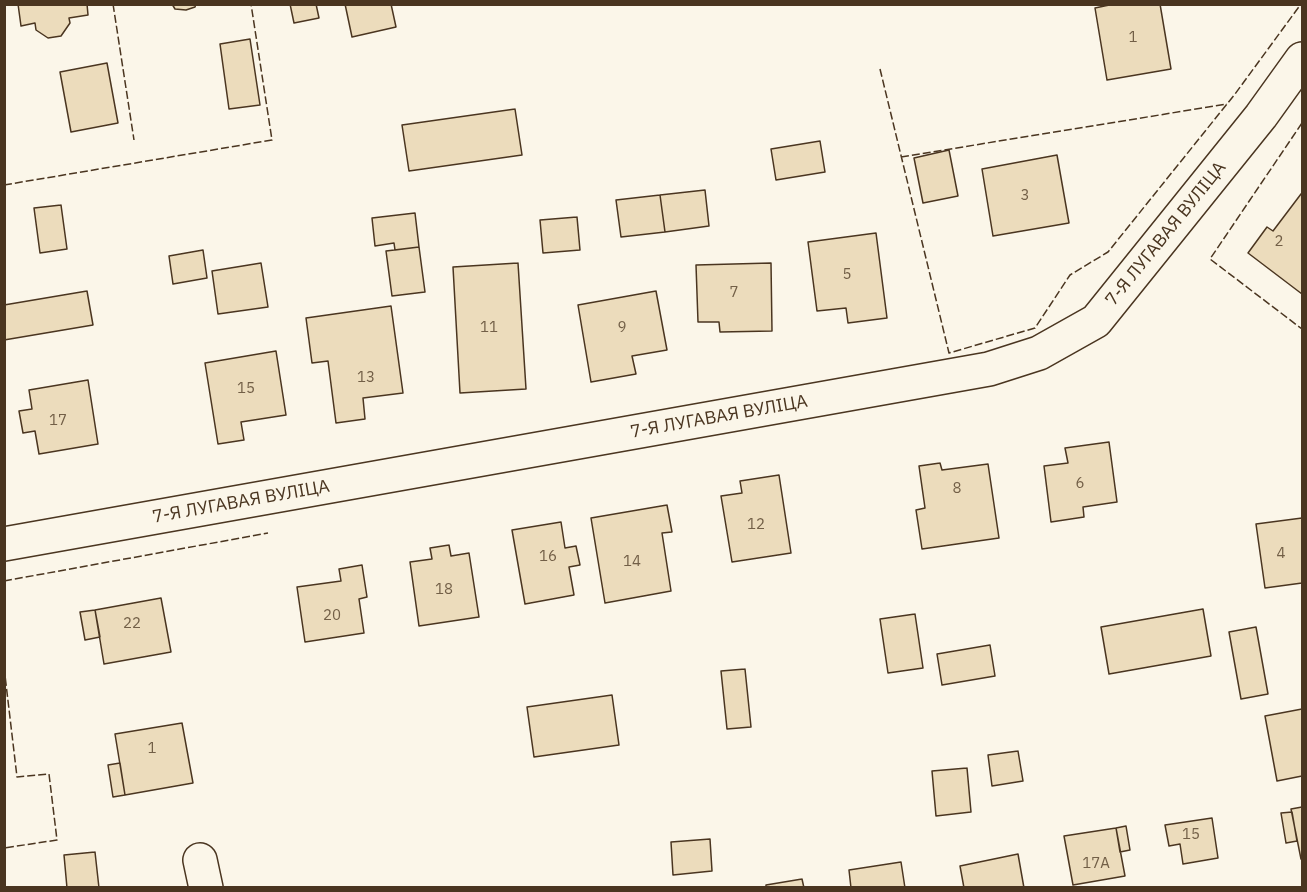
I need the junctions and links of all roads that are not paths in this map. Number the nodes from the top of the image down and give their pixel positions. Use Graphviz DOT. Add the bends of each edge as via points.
graph roads {
  1 [pos="1302,59"];
  2 [pos="4,544"];
  1 -- 2 [label="street, 7-Я ЛУГАВАЯ ВУЛІЦА" via="1261,116 1096,321 1039,353 989,369"];
}
